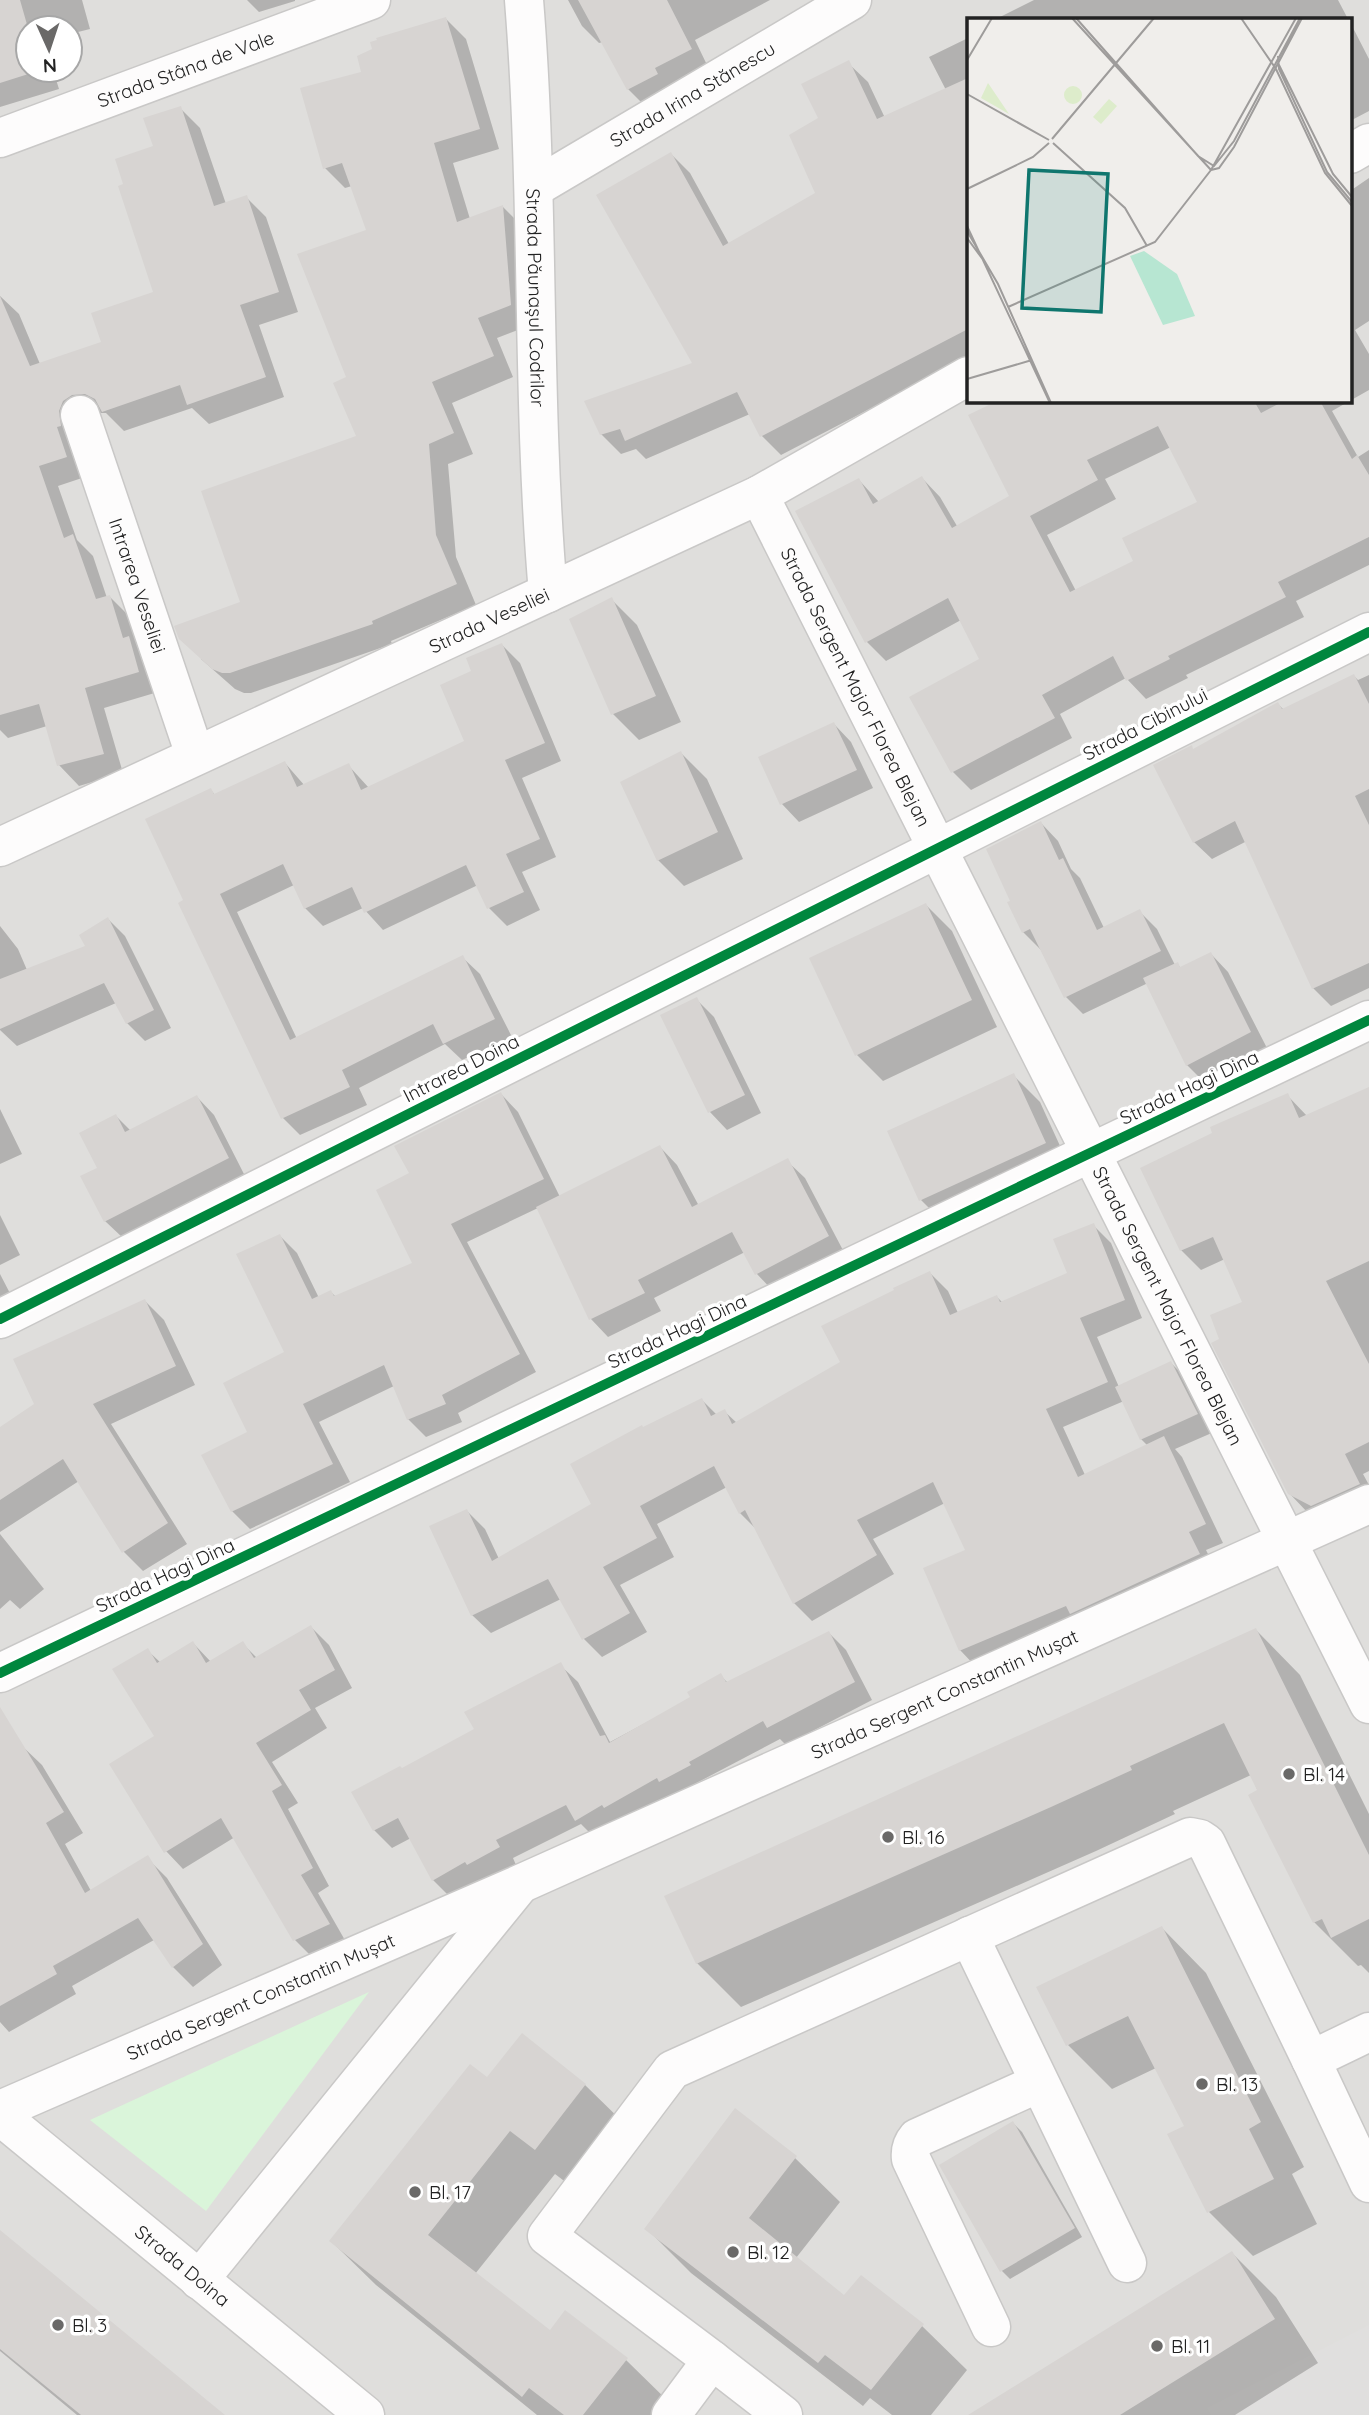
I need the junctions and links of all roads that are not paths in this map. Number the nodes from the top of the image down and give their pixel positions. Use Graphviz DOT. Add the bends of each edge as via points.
graph roads {
  1 [pos="371,0"];
  2 [pos="524,0"];
  3 [pos="852,0"];
  4 [pos="0,138"];
  5 [pos="1369,143"];
  6 [pos="1352,153"];
  7 [pos="534,188"];
  8 [pos="967,377"];
  9 [pos="80,415"];
  10 [pos="759,495"];
  11 [pos="548,593"];
  12 [pos="1369,632"];
  13 [pos="195,755"];
  14 [pos="0,847"];
  15 [pos="937,849"];
  16 [pos="1369,1020"];
  17 [pos="1090,1153"];
  18 [pos="0,1319"];
  19 [pos="1369,1504"];
  20 [pos="1287,1541"];
  21 [pos="0,1673"];
  22 [pos="1369,1704"];
  23 [pos="520,1884"];
  24 [pos="969,1936"];
  25 [pos="1369,2032"];
  26 [pos="1311,2060"];
  27 [pos="1039,2083"];
  28 [pos="0,2110"];
  29 [pos="0,2116"];
  30 [pos="1369,2183"];
  31 [pos="1127,2263"];
  32 [pos="198,2280"];
  33 [pos="991,2327"];
  34 [pos="712,2360"];
  35 [pos="365,2415"];
  36 [pos="671,2415"];
  37 [pos="783,2415"];
  1 -- 4 [label="street, Strada Stâna de Vale"];
  2 -- 7 [label="street, Strada Păunașul Codrilor"];
  3 -- 7 [label="street, Strada Irina Stănescu"];
  5 -- 6 [label="street"];
  7 -- 11 [label="street, Strada Păunașul Codrilor"];
  8 -- 10 [label="street, Strada Veseliei"];
  9 -- 13 [label="street, Intrarea Veseliei"];
  10 -- 11 [label="street, Strada Veseliei"];
  10 -- 15 [label="street, Strada Sergent Major Florea Blejan"];
  11 -- 13 [label="street, Strada Veseliei"];
  12 -- 15 [label="street, Strada Cibinului"];
  13 -- 14 [label="street, Strada Veseliei"];
  15 -- 17 [label="street, Strada Sergent Major Florea Blejan"];
  15 -- 18 [label="street, Intrarea Doina"];
  16 -- 17 [label="street, Strada Hagi Dina"];
  17 -- 20 [label="street, Strada Sergent Major Florea Blejan"];
  17 -- 21 [label="street, Strada Hagi Dina"];
  19 -- 20 [label="street, Strada Sergent Constantin Mușat"];
  20 -- 22 [label="street, Strada Sergent Major Florea Blejan"];
  20 -- 23 [label="street, Strada Sergent Constantin Mușat"];
  23 -- 28 [label="street, Strada Sergent Constantin Mușat"];
  23 -- 32 [label="street, Strada Sergent Constantin Mușat"];
  24 -- 26 [label="street" via="1190,1837 1200,1839 1206,1843"];
  24 -- 27 [label="street"];
  24 -- 34 [label="street" via="672,2070 547,2236"];
  25 -- 26 [label="street"];
  26 -- 30 [label="street"];
  27 -- 31 [label="street"];
  27 -- 33 [label="street" via="912,2144 911,2160"];
  29 -- 32 [label="street, Strada Doina"];
  32 -- 35 [label="street, Strada Doina"];
  34 -- 36 [label="street"];
  34 -- 37 [label="street"];
}
